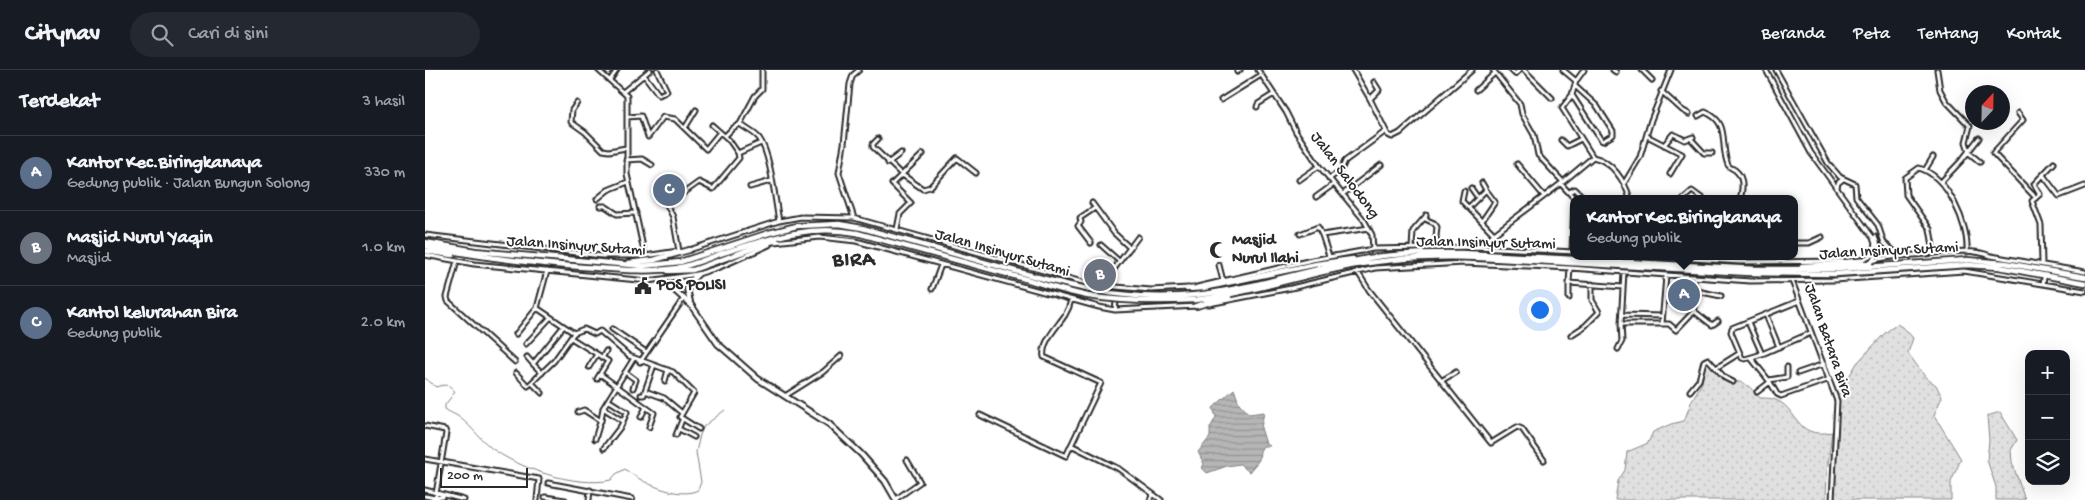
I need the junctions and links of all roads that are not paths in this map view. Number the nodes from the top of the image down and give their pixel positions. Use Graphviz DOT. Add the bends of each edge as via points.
graph roads {
  1 [pos="598,70"];
  2 [pos="617,70"];
  3 [pos="650,70"];
  4 [pos="657,70"];
  5 [pos="762,70"];
  6 [pos="859,70"];
  7 [pos="1258,70"];
  8 [pos="1353,70"];
  9 [pos="1472,70"];
  10 [pos="1511,70"];
  11 [pos="1520,70"];
  12 [pos="1524,70"];
  13 [pos="1563,70"];
  14 [pos="1584,70"];
  15 [pos="1642,70"];
  16 [pos="1671,70"];
  17 [pos="1767,70"];
  18 [pos="1776,70"];
  19 [pos="1937,70"];
  20 [pos="1494,71"];
  21 [pos="644,75"];
  22 [pos="1261,75"];
  23 [pos="610,80"];
  24 [pos="1652,80"];
  25 [pos="1576,81"];
  26 [pos="1375,82"];
  27 [pos="1575,86"];
  28 [pos="1476,90"];
  29 [pos="1661,91"];
  30 [pos="623,92"];
  31 [pos="1274,94"];
  32 [pos="1572,95"];
  33 [pos="1552,98"];
  34 [pos="1370,99"];
  35 [pos="1221,100"];
  36 [pos="577,103"];
  37 [pos="1257,107"];
  38 [pos="696,110"];
  39 [pos="2018,112"];
  40 [pos="1689,114"];
  41 [pos="1698,116"];
  42 [pos="627,117"];
  43 [pos="740,124"];
  44 [pos="712,125"];
  45 [pos="685,128"];
  46 [pos="1386,131"];
  47 [pos="720,132"];
  48 [pos="725,136"];
  49 [pos="1647,136"];
  50 [pos="1979,138"];
  51 [pos="878,139"];
  52 [pos="1581,139"];
  53 [pos="1561,140"];
  54 [pos="761,143"];
  55 [pos="1664,145"];
  56 [pos="626,148"];
  57 [pos="1712,152"];
  58 [pos="1969,152"];
  59 [pos="738,153"];
  60 [pos="901,153"];
  61 [pos="923,154"];
  62 [pos="1593,157"];
  63 [pos="1933,157"];
  64 [pos="626,160"];
  65 [pos="889,162"];
  66 [pos="1980,162"];
  67 [pos="2055,162"];
  68 [pos="1517,164"];
  69 [pos="653,165"];
  70 [pos="1381,165"];
  71 [pos="1319,166"];
  72 [pos="1925,170"];
  73 [pos="976,173"];
  74 [pos="901,174"];
  75 [pos="1669,174"];
  76 [pos="2043,174"];
  77 [pos="1329,179"];
  78 [pos="1843,179"];
  79 [pos="1299,180"];
  80 [pos="771,181"];
  81 [pos="628,182"];
  82 [pos="1625,182"];
  83 [pos="1941,182"];
  84 [pos="1482,183"];
  85 [pos="1562,183"];
  86 [pos="1334,184"];
  87 [pos="2085,186"];
  88 [pos="749,187"];
  89 [pos="1471,188"];
  90 [pos="1837,188"];
  91 [pos="1486,190"];
  92 [pos="1464,191"];
  93 [pos="660,192"];
  94 [pos="1569,192"];
  95 [pos="1343,194"];
  96 [pos="1572,195"];
  97 [pos="1581,195"];
  98 [pos="1629,195"];
  99 [pos="1688,195"];
  100 [pos="1698,195"];
  101 [pos="1741,195"];
  102 [pos="1544,196"];
  103 [pos="1316,197"];
  104 [pos="1479,198"];
  105 [pos="2035,198"];
  106 [pos="597,199"];
  107 [pos="1091,203"];
  108 [pos="600,206"];
  109 [pos="667,206"];
  110 [pos="1469,207"];
  111 [pos="1095,208"];
  112 [pos="636,213"];
  113 [pos="854,218"];
  114 [pos="779,221"];
  115 [pos="1482,221"];
  116 [pos="1369,228"];
  117 [pos="897,229"];
  118 [pos="1868,229"];
  119 [pos="1300,234"];
  120 [pos="1495,234"];
  121 [pos="425,235"];
  122 [pos="1322,235"];
  123 [pos="1138,237"];
  124 [pos="1822,237"];
  125 [pos="776,240"];
  126 [pos="425,242"];
  127 [pos="1091,243"];
  128 [pos="1798,243"];
  129 [pos="1884,243"];
  130 [pos="1101,245"];
  131 [pos="425,246"];
  132 [pos="1878,246"];
  133 [pos="1477,247"];
  134 [pos="1130,248"];
  135 [pos="1412,248"];
  136 [pos="1438,248"];
  137 [pos="1373,249"];
  138 [pos="689,250"];
  139 [pos="425,251"];
  140 [pos="679,251"];
  141 [pos="1570,252"];
  142 [pos="1935,252"];
  143 [pos="1967,252"];
  144 [pos="425,255"];
  145 [pos="467,255"];
  146 [pos="1899,255"];
  147 [pos="645,256"];
  148 [pos="1329,256"];
  149 [pos="1370,258"];
  150 [pos="1570,259"];
  151 [pos="1590,260"];
  152 [pos="1728,260"];
  153 [pos="457,262"];
  154 [pos="1119,262"];
  155 [pos="1757,262"];
  156 [pos="1787,262"];
  157 [pos="1871,262"];
  158 [pos="599,264"];
  159 [pos="2042,264"];
  160 [pos="941,265"];
  161 [pos="1219,265"];
  162 [pos="1569,268"];
  163 [pos="1756,269"];
  164 [pos="654,270"];
  165 [pos="547,271"];
  166 [pos="1357,271"];
  167 [pos="1624,272"];
  168 [pos="2085,272"];
  169 [pos="698,274"];
  170 [pos="1665,276"];
  171 [pos="2085,277"];
  172 [pos="1029,278"];
  173 [pos="1693,278"];
  174 [pos="2044,278"];
  175 [pos="663,280"];
  176 [pos="1223,281"];
  177 [pos="1792,281"];
  178 [pos="1569,283"];
  179 [pos="2085,283"];
  180 [pos="1592,284"];
  181 [pos="2043,284"];
  182 [pos="1101,286"];
  183 [pos="1267,286"];
  184 [pos="1623,287"];
  185 [pos="1118,288"];
  186 [pos="932,289"];
  187 [pos="1187,289"];
  188 [pos="1693,290"];
  189 [pos="2085,291"];
  190 [pos="1721,296"];
  191 [pos="684,298"];
  192 [pos="1195,298"];
  193 [pos="1569,298"];
  194 [pos="1664,298"];
  195 [pos="1071,300"];
  196 [pos="1692,300"];
  197 [pos="1799,301"];
  198 [pos="691,305"];
  199 [pos="1196,306"];
  200 [pos="1678,307"];
  201 [pos="537,308"];
  202 [pos="1115,310"];
  203 [pos="1693,310"];
  204 [pos="1622,315"];
  205 [pos="1766,315"];
  206 [pos="1662,316"];
  207 [pos="550,318"];
  208 [pos="1718,321"];
  209 [pos="1748,322"];
  210 [pos="1621,324"];
  211 [pos="1662,324"];
  212 [pos="563,327"];
  213 [pos="612,329"];
  214 [pos="574,333"];
  215 [pos="1811,333"];
  216 [pos="516,334"];
  217 [pos="1571,335"];
  218 [pos="571,338"];
  219 [pos="526,344"];
  220 [pos="1779,347"];
  221 [pos="1618,349"];
  222 [pos="606,351"];
  223 [pos="646,352"];
  224 [pos="1740,353"];
  225 [pos="597,354"];
  226 [pos="1762,354"];
  227 [pos="841,356"];
  228 [pos="527,357"];
  229 [pos="602,358"];
  230 [pos="634,358"];
  231 [pos="1751,358"];
  232 [pos="515,362"];
  233 [pos="641,362"];
  234 [pos="533,364"];
  235 [pos="1824,364"];
  236 [pos="654,365"];
  237 [pos="589,367"];
  238 [pos="1787,367"];
  239 [pos="1716,368"];
  240 [pos="669,370"];
  241 [pos="625,372"];
  242 [pos="1456,372"];
  243 [pos="516,373"];
  244 [pos="542,373"];
  245 [pos="1799,373"];
  246 [pos="600,374"];
  247 [pos="597,378"];
  248 [pos="1830,379"];
  249 [pos="665,381"];
  250 [pos="1441,381"];
  251 [pos="1769,381"];
  252 [pos="1733,382"];
  253 [pos="532,383"];
  254 [pos="615,386"];
  255 [pos="633,388"];
  256 [pos="645,391"];
  257 [pos="1690,391"];
  258 [pos="1757,392"];
  259 [pos="542,393"];
  260 [pos="641,395"];
  261 [pos="785,396"];
  262 [pos="608,400"];
  263 [pos="646,407"];
  264 [pos="603,408"];
  265 [pos="578,412"];
  266 [pos="682,413"];
  267 [pos="980,415"];
  268 [pos="641,417"];
  269 [pos="682,420"];
  270 [pos="623,421"];
  271 [pos="600,422"];
  272 [pos="425,426"];
  273 [pos="649,427"];
  274 [pos="679,429"];
  275 [pos="699,429"];
  276 [pos="676,435"];
  277 [pos="694,437"];
  278 [pos="595,439"];
  279 [pos="1071,446"];
  280 [pos="604,448"];
  281 [pos="425,459"];
  282 [pos="907,460"];
  283 [pos="1544,460"];
  284 [pos="441,462"];
  285 [pos="548,483"];
  286 [pos="425,490"];
  287 [pos="590,490"];
  288 [pos="436,493"];
  289 [pos="1153,494"];
  290 [pos="425,496"];
  291 [pos="443,496"];
  292 [pos="545,497"];
  293 [pos="435,499"];
  294 [pos="631,499"];
  295 [pos="464,500"];
  296 [pos="537,500"];
  297 [pos="565,500"];
  298 [pos="589,500"];
  299 [pos="896,500"];
  300 [pos="1150,500"];
  301 [pos="1161,500"];
  302 [pos="1832,500"];
  1 -- 23 [label="street"];
  2 -- 23 [label="street"];
  3 -- 21 [label="street"];
  4 -- 21 [label="street" via="667,91 659,95"];
  5 -- 43 [label="street" via="762,89"];
  6 -- 113 [label="street" via="851,79 839,173"];
  7 -- 22 [label="street, Jalan Salodong"];
  8 -- 34 [label="street"];
  9 -- 46 [label="street" via="1397,136 1390,136"];
  10 -- 11 [label="street" via="1515,74"];
  12 -- 33 [label="street"];
  13 -- 25 [label="street"];
  14 -- 25 [label="street"];
  15 -- 24 [label="street"];
  16 -- 29 [label="street"];
  17 -- 90 [label="street" via="1811,153"];
  18 -- 78 [label="street" via="1828,163"];
  19 -- 58 [label="street" via="1945,101 1970,125 1965,142"];
  20 -- 28 [label="street"];
  20 -- 85 [label="street" via="1520,104 1534,136 1538,155"];
  21 -- 30 [label="street"];
  22 -- 31 [label="street, Jalan Salodong"];
  22 -- 35 [label="street"];
  23 -- 30 [label="street"];
  25 -- 27 [label="street"];
  26 -- 34 [label="street" via="1379,89"];
  27 -- 32 [label="street"];
  27 -- 32 [label="street" via="1597,106 1613,135 1601,140"];
  29 -- 40 [label="street"];
  29 -- 49 [label="street"];
  30 -- 42 [label="street" via="627,101"];
  31 -- 37 [label="street"];
  31 -- 71 [label="street, Jalan Salodong"];
  32 -- 52 [label="street" via="1562,108"];
  34 -- 46 [label="street"];
  36 -- 56 [label="street" via="572,110 571,123 603,150"];
  38 -- 45 [label="street"];
  39 -- 105 [label="street" via="2023,120 1993,152"];
  41 -- 101 [label="street" via="1705,112 1719,121 1728,165 1736,170 1743,186"];
  42 -- 45 [label="street" via="641,116 648,137 663,117 675,119"];
  42 -- 56 [label="street"];
  43 -- 48 [label="street"];
  43 -- 54 [label="street"];
  44 -- 47 [label="street"];
  45 -- 47 [label="street" via="706,149"];
  46 -- 77 [label="street" via="1345,161 1341,170"];
  47 -- 48 [label="street"];
  48 -- 59 [label="street"];
  49 -- 55 [label="street"];
  49 -- 82 [label="street" via="1640,157"];
  50 -- 58 [label="street"];
  51 -- 65 [label="street" via="872,146"];
  52 -- 53 [label="street" via="1567,146"];
  52 -- 62 [label="street"];
  54 -- 59 [label="street"];
  54 -- 80 [label="street"];
  55 -- 57 [label="street" via="1673,134 1685,140 1692,138 1704,153"];
  55 -- 75 [label="street" via="1682,155"];
  56 -- 64 [label="street"];
  58 -- 66 [label="street"];
  58 -- 83 [label="street"];
  59 -- 109 [label="street" via="739,158 713,189 699,182"];
  60 -- 65 [label="street"];
  61 -- 74 [label="street"];
  62 -- 82 [label="street" via="1602,159"];
  62 -- 85 [label="street"];
  63 -- 72 [label="street"];
  64 -- 69 [label="street" via="641,159"];
  64 -- 81 [label="street"];
  65 -- 74 [label="street"];
  67 -- 76 [label="street"];
  68 -- 102 [label="street"];
  70 -- 95 [label="street"];
  71 -- 77 [label="street, Jalan Salodong"];
  71 -- 79 [label="street"];
  72 -- 83 [label="street"];
  72 -- 142 [label="street" via="1918,168 1905,178 1906,194 1930,228"];
  73 -- 74 [label="street" via="957,158 925,189"];
  74 -- 117 [label="street" via="892,185 911,203 900,214"];
  76 -- 87 [label="street" via="2059,196"];
  76 -- 105 [label="street" via="2034,184 2040,194"];
  77 -- 86 [label="street, Jalan Salodong"];
  78 -- 90 [label="street"];
  78 -- 129 [label="street" via="1855,184 1856,197 1878,225"];
  80 -- 88 [label="street"];
  80 -- 114 [label="street"];
  81 -- 106 [label="street" via="608,190"];
  81 -- 112 [label="street"];
  82 -- 98 [label="street"];
  83 -- 143 [label="street" via="1965,226"];
  84 -- 91 [label="street"];
  85 -- 94 [label="street"];
  85 -- 102 [label="street"];
  86 -- 95 [label="street, Jalan Salodong"];
  86 -- 103 [label="street"];
  89 -- 104 [label="street"];
  90 -- 118 [label="street"];
  91 -- 104 [label="street"];
  91 -- 115 [label="street" via="1495,202"];
  92 -- 110 [label="street" via="1461,200"];
  93 -- 109 [label="street"];
  94 -- 96 [label="street"];
  94 -- 97 [label="street" via="1575,189"];
  95 -- 116 [label="street, Jalan Salodong"];
  99 -- 100 [label="street" via="1692,191"];
  102 -- 120 [label="street"];
  104 -- 110 [label="street"];
  105 -- 159 [label="street" via="2032,201 2041,224"];
  107 -- 111 [label="street"];
  108 -- 112 [label="street" via="617,214"];
  109 -- 140 [label="street" via="673,217"];
  110 -- 115 [label="street"];
  111 -- 127 [label="street" via="1080,218 1078,226"];
  111 -- 134 [label="street"];
  112 -- 147 [label="street"];
  113 -- 114 [label="street" via="801,217"];
  113 -- 117 [label="street"];
  114 -- 138 [label="street"];
  115 -- 120 [label="street"];
  116 -- 122 [label="street"];
  116 -- 137 [label="street, Jalan Salodong"];
  117 -- 182 [label="street"];
  118 -- 132 [label="street"];
  118 -- 156 [label="street" via="1875,250 1868,258"];
  119 -- 122 [label="street" via="1318,227"];
  120 -- 133 [label="street"];
  121 -- 147 [label="street" via="602,256"];
  122 -- 148 [label="street"];
  123 -- 134 [label="street"];
  124 -- 128 [label="street" via="1809,243"];
  125 -- 160 [label="street" via="837,238"];
  125 -- 164 [label="highway" via="693,270"];
  125 -- 169 [label="street"];
  126 -- 158 [label="highway, Jalan Insinyur Sutami" via="475,251"];
  129 -- 132 [label="street" via="1883,249"];
  129 -- 146 [label="street"];
  130 -- 154 [label="street"];
  131 -- 145 [label="highway, Jalan Insinyur Sutami"];
  132 -- 157 [label="street"];
  133 -- 136 [label="street"];
  133 -- 141 [label="street"];
  134 -- 154 [label="street"];
  135 -- 136 [label="street"];
  135 -- 136 [label="street" via="1413,231 1426,215 1425,219 1437,227"];
  135 -- 137 [label="street"];
  137 -- 148 [label="street"];
  138 -- 140 [label="street"];
  138 -- 158 [label="highway" via="644,262"];
  139 -- 145 [label="highway"];
  140 -- 147 [label="street"];
  142 -- 143 [label="street"];
  142 -- 146 [label="street"];
  143 -- 159 [label="street"];
  144 -- 153 [label="street"];
  145 -- 164 [label="highway, Jalan Insinyur Sutami" via="545,264"];
  146 -- 157 [label="street"];
  148 -- 176 [label="street"];
  149 -- 150 [label="highway, Jalan Insinyur Sutami" via="1461,253"];
  149 -- 187 [label="highway" via="1340,260"];
  149 -- 192 [label="highway, Jalan Insinyur Sutami"];
  151 -- 163 [label="highway, Jalan Insinyur Sutami"];
  152 -- 155 [label="street"];
  153 -- 165 [label="street"];
  153 -- 232 [label="street" via="447,297 449,301"];
  154 -- 182 [label="street"];
  155 -- 156 [label="street"];
  157 -- 163 [label="highway"];
  158 -- 172 [label="highway, Jalan Insinyur Sutami" via="643,266 680,262 769,232 819,224 862,228"];
  159 -- 168 [label="street"];
  160 -- 186 [label="street"];
  160 -- 195 [label="street"];
  161 -- 176 [label="street"];
  162 -- 166 [label="street" via="1464,263 1403,265"];
  162 -- 167 [label="street"];
  162 -- 178 [label="street"];
  163 -- 171 [label="highway, Jalan Insinyur Sutami" via="1845,269 1967,260"];
  164 -- 172 [label="highway, Jalan Insinyur Sutami" via="691,264 798,231 838,230"];
  165 -- 175 [label="street" via="630,280"];
  165 -- 201 [label="street"];
  166 -- 199 [label="street" via="1291,288"];
  166 -- 250 [label="street"];
  167 -- 170 [label="street"];
  167 -- 184 [label="street"];
  169 -- 175 [label="street"];
  169 -- 198 [label="main road" via="687,289"];
  170 -- 173 [label="street"];
  170 -- 194 [label="street"];
  172 -- 192 [label="highway, Jalan Insinyur Sutami, bridge" via="1113,295"];
  173 -- 177 [label="street"];
  173 -- 188 [label="street"];
  174 -- 181 [label="street"];
  175 -- 191 [label="main road"];
  176 -- 187 [label="street"];
  177 -- 181 [label="street" via="1880,278 1955,270"];
  177 -- 197 [label="street, Jalan Batara Bira"];
  178 -- 180 [label="street"];
  178 -- 193 [label="street"];
  179 -- 183 [label="highway, Jalan Insinyur Sutami" via="1999,267 1967,265 1790,274 1453,257 1377,262"];
  180 -- 184 [label="street"];
  180 -- 217 [label="street" via="1593,300 1599,311"];
  181 -- 189 [label="street"];
  182 -- 185 [label="street"];
  183 -- 192 [label="highway, Jalan Insinyur Sutami"];
  183 -- 199 [label="highway"];
  184 -- 204 [label="street"];
  185 -- 187 [label="street"];
  185 -- 202 [label="street"];
  188 -- 190 [label="street"];
  188 -- 196 [label="street"];
  191 -- 198 [label="main road"];
  191 -- 223 [label="street"];
  194 -- 196 [label="street"];
  194 -- 206 [label="street"];
  195 -- 202 [label="street"];
  195 -- 279 [label="street" via="1054,328 1044,357 1101,383"];
  196 -- 203 [label="street"];
  197 -- 205 [label="street"];
  197 -- 215 [label="street, Jalan Batara Bira"];
  198 -- 261 [label="main road" via="714,339 728,353 758,379"];
  199 -- 202 [label="street"];
  200 -- 203 [label="street"];
  201 -- 207 [label="street"];
  201 -- 216 [label="street"];
  203 -- 208 [label="street" via="1713,325"];
  203 -- 211 [label="street" via="1677,330"];
  204 -- 206 [label="street"];
  204 -- 210 [label="street"];
  205 -- 209 [label="street"];
  205 -- 220 [label="street"];
  206 -- 211 [label="street"];
  207 -- 212 [label="street"];
  207 -- 219 [label="street"];
  209 -- 224 [label="street" via="1731,331"];
  209 -- 226 [label="street"];
  210 -- 211 [label="street"];
  210 -- 221 [label="street" via="1622,341"];
  212 -- 214 [label="street"];
  212 -- 234 [label="street"];
  213 -- 223 [label="street"];
  214 -- 218 [label="street"];
  214 -- 230 [label="street" via="583,329 595,334 600,331"];
  215 -- 220 [label="street"];
  215 -- 235 [label="street, Jalan Batara Bira"];
  218 -- 225 [label="street"];
  218 -- 244 [label="street"];
  220 -- 226 [label="street"];
  222 -- 229 [label="street"];
  223 -- 233 [label="street"];
  224 -- 231 [label="street" via="1744,359"];
  224 -- 239 [label="street"];
  225 -- 229 [label="street"];
  225 -- 237 [label="street"];
  226 -- 231 [label="street"];
  227 -- 261 [label="street" via="823,372"];
  228 -- 234 [label="street"];
  229 -- 246 [label="street" via="608,362"];
  230 -- 233 [label="street"];
  230 -- 241 [label="street"];
  231 -- 251 [label="street"];
  233 -- 236 [label="street"];
  234 -- 244 [label="street"];
  235 -- 245 [label="street"];
  235 -- 248 [label="street, Jalan Batara Bira"];
  236 -- 240 [label="street"];
  236 -- 256 [label="street"];
  238 -- 251 [label="street" via="1787,376"];
  239 -- 252 [label="street"];
  239 -- 257 [label="street" via="1711,360 1705,360 1699,380"];
  240 -- 249 [label="street"];
  240 -- 266 [label="street" via="693,392"];
  241 -- 254 [label="street"];
  241 -- 255 [label="street" via="636,380"];
  242 -- 250 [label="street"];
  243 -- 253 [label="street" via="529,387"];
  244 -- 253 [label="street"];
  246 -- 247 [label="street"];
  246 -- 254 [label="street"];
  248 -- 251 [label="street" via="1781,396"];
  248 -- 302 [label="street, Jalan Batara Bira" via="1837,404"];
  250 -- 283 [label="street" via="1491,443 1517,427 1522,429"];
  251 -- 258 [label="street"];
  253 -- 259 [label="street"];
  254 -- 262 [label="street"];
  254 -- 263 [label="street"];
  256 -- 260 [label="street"];
  256 -- 266 [label="street" via="663,398"];
  261 -- 299 [label="main road" via="819,416 841,435 874,468"];
  262 -- 264 [label="street"];
  262 -- 270 [label="street" via="627,412"];
  263 -- 268 [label="street"];
  263 -- 273 [label="street" via="655,414"];
  264 -- 270 [label="street"];
  264 -- 271 [label="street"];
  265 -- 271 [label="street" via="585,410"];
  266 -- 269 [label="street" via="679,416"];
  267 -- 279 [label="street" via="1066,456"];
  269 -- 274 [label="street"];
  269 -- 275 [label="street"];
  270 -- 280 [label="street"];
  271 -- 278 [label="street"];
  272 -- 284 [label="street" via="446,431"];
  274 -- 276 [label="street"];
  274 -- 277 [label="street"];
  279 -- 289 [label="street" via="1119,470"];
  281 -- 284 [label="street"];
  282 -- 299 [label="street" via="920,482"];
  284 -- 288 [label="street"];
  284 -- 296 [label="street" via="539,480"];
  285 -- 287 [label="street"];
  286 -- 288 [label="street"];
  287 -- 294 [label="street"];
  287 -- 298 [label="street"];
  288 -- 291 [label="street"];
  288 -- 293 [label="street"];
  289 -- 300 [label="street"];
  289 -- 301 [label="street"];
  290 -- 293 [label="street"];
  291 -- 293 [label="street"];
  291 -- 295 [label="street"];
  292 -- 297 [label="street"];
}
